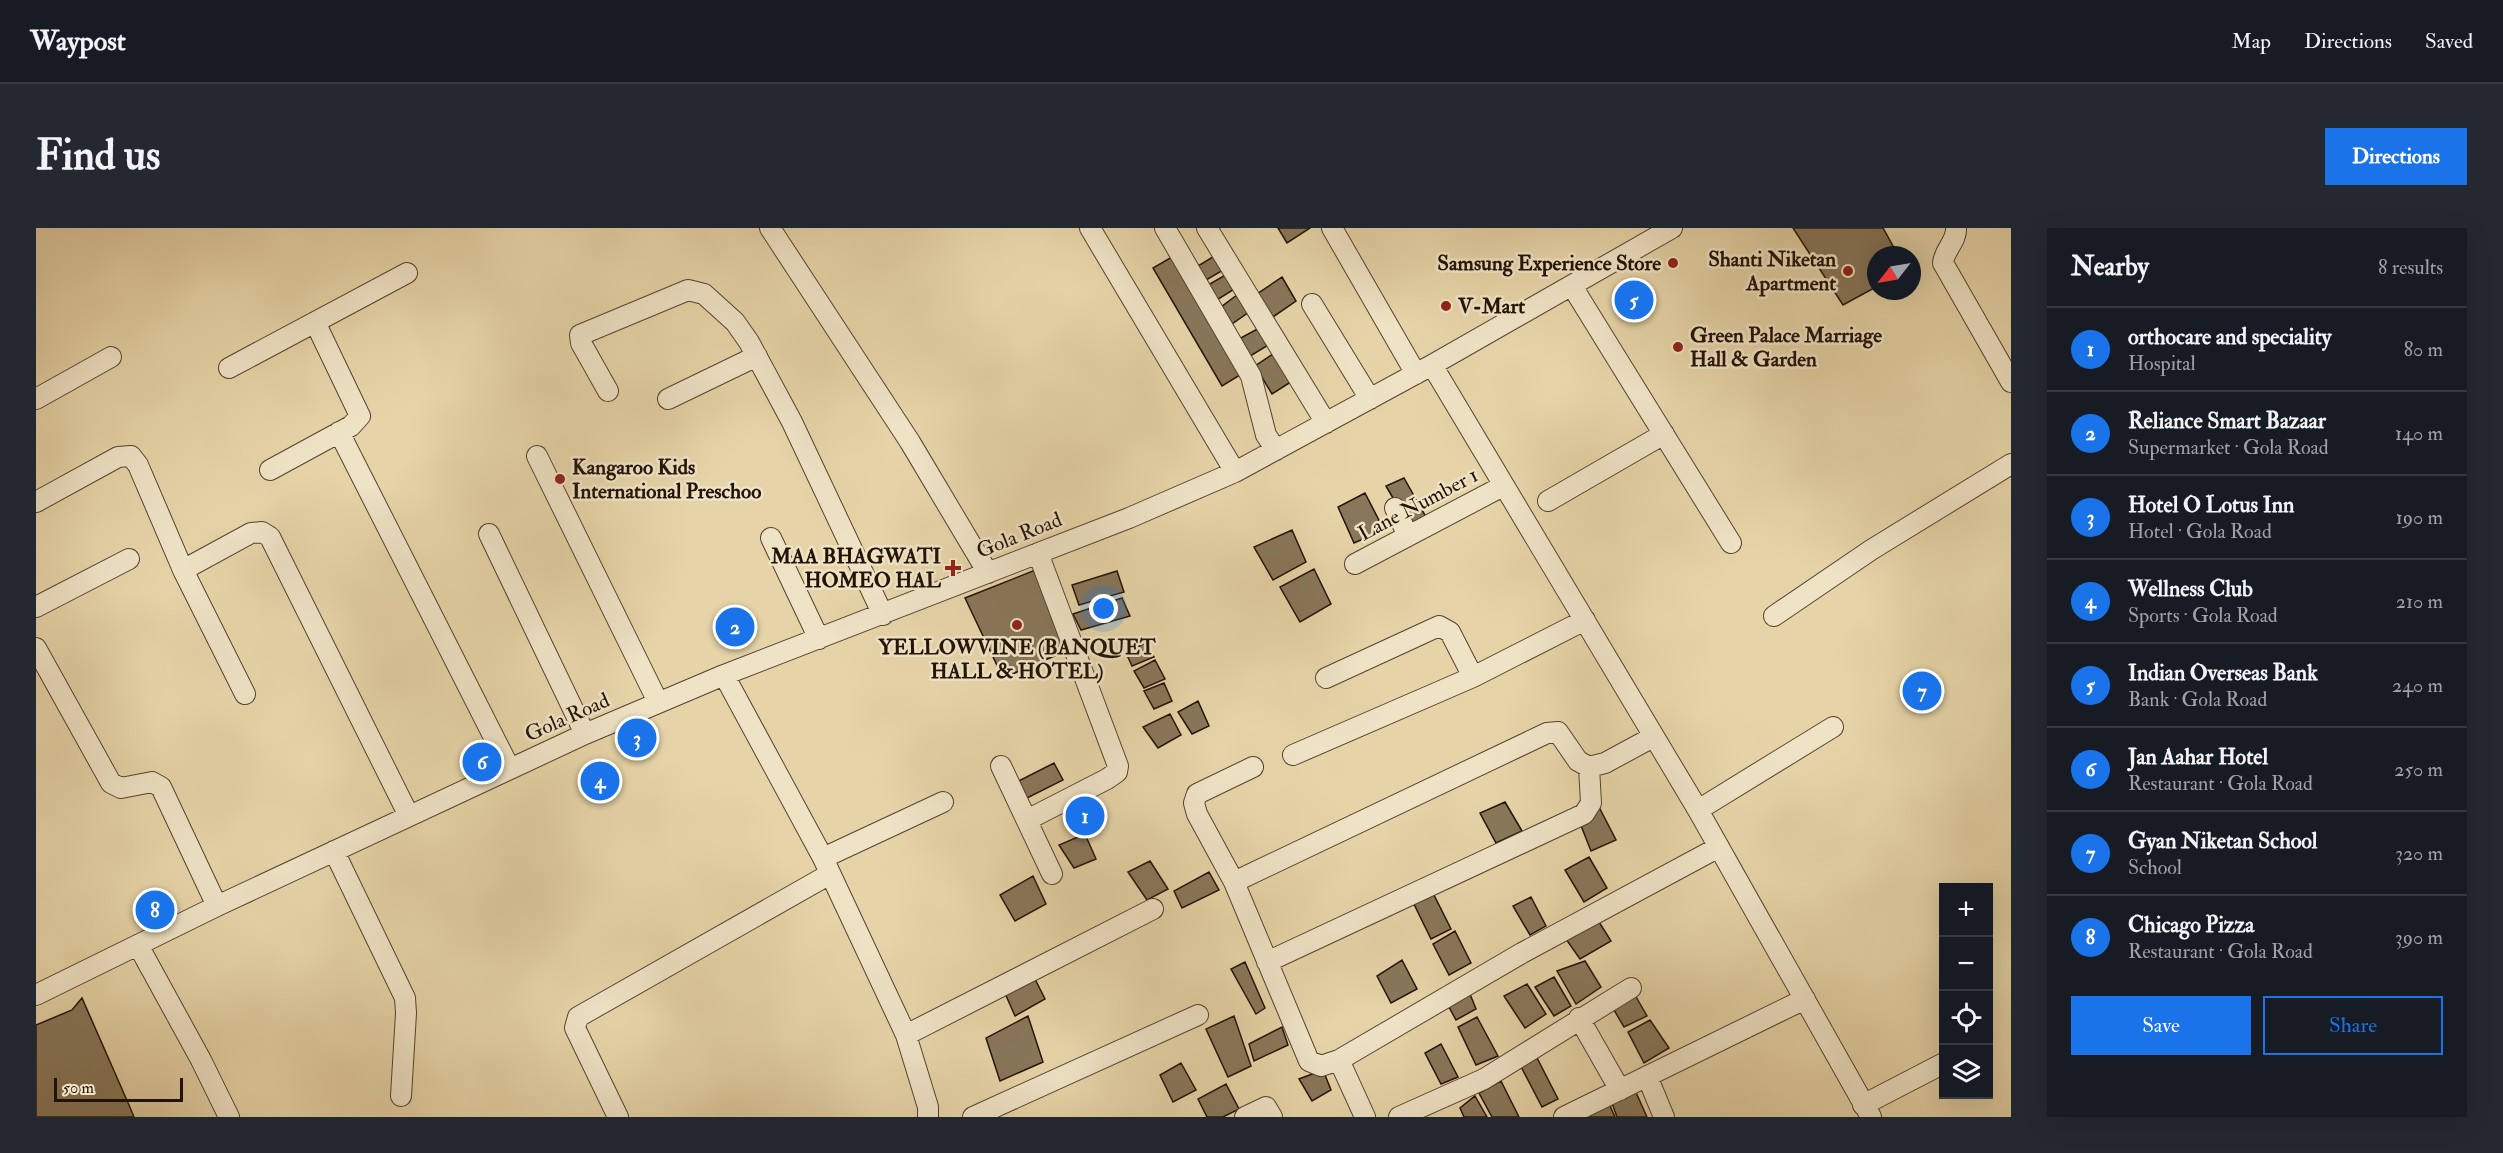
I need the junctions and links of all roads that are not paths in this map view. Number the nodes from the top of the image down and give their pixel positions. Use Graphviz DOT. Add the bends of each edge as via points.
graph roads {
  1 [pos="770,228"];
  2 [pos="1090,228"];
  3 [pos="1165,228"];
  4 [pos="1207,228"];
  5 [pos="1332,228"];
  6 [pos="1672,228"];
  7 [pos="1956,228"];
  8 [pos="1645,235"];
  9 [pos="407,273"];
  10 [pos="1572,286"];
  11 [pos="1312,304"];
  12 [pos="315,322"];
  13 [pos="757,356"];
  14 [pos="111,357"];
  15 [pos="229,368"];
  16 [pos="1424,370"];
  17 [pos="2011,382"];
  18 [pos="608,391"];
  19 [pos="36,399"];
  20 [pos="669,399"];
  21 [pos="1370,399"];
  22 [pos="1326,423"];
  23 [pos="339,432"];
  24 [pos="1664,434"];
  25 [pos="1276,450"];
  26 [pos="537,456"];
  27 [pos="2011,464"];
  28 [pos="270,470"];
  29 [pos="1235,472"];
  30 [pos="1503,486"];
  31 [pos="1548,501"];
  32 [pos="36,502"];
  33 [pos="1395,508"];
  34 [pos="489,534"];
  35 [pos="1408,536"];
  36 [pos="771,538"];
  37 [pos="1731,543"];
  38 [pos="1038,553"];
  39 [pos="129,559"];
  40 [pos="1355,564"];
  41 [pos="183,570"];
  42 [pos="988,573"];
  43 [pos="36,607"];
  44 [pos="883,615"];
  45 [pos="1774,616"];
  46 [pos="1584,620"];
  47 [pos="815,630"];
  48 [pos="36,648"];
  49 [pos="724,675"];
  50 [pos="1473,677"];
  51 [pos="1326,678"];
  52 [pos="245,694"];
  53 [pos="658,702"];
  54 [pos="1833,728"];
  55 [pos="585,734"];
  56 [pos="1653,737"];
  57 [pos="1293,755"];
  58 [pos="1001,766"];
  59 [pos="1253,767"];
  60 [pos="1589,767"];
  61 [pos="510,769"];
  62 [pos="943,802"];
  63 [pos="1698,810"];
  64 [pos="409,816"];
  65 [pos="1027,820"];
  66 [pos="1719,847"];
  67 [pos="334,852"];
  68 [pos="826,866"];
  69 [pos="1052,874"];
  70 [pos="1234,882"];
  71 [pos="217,906"];
  72 [pos="1153,909"];
  73 [pos="138,945"];
  74 [pos="1267,962"];
  75 [pos="1631,988"];
  76 [pos="36,995"];
  77 [pos="1805,999"];
  78 [pos="1198,1015"];
  79 [pos="1579,1018"];
  80 [pos="906,1035"];
  81 [pos="1339,1060"];
  82 [pos="1939,1066"];
  83 [pos="1647,1076"];
  84 [pos="1620,1090"];
  85 [pos="400,1096"];
  86 [pos="1867,1111"];
  87 [pos="229,1117"];
  88 [pos="618,1117"];
  89 [pos="928,1117"];
  90 [pos="973,1117"];
  91 [pos="1245,1117"];
  92 [pos="1272,1117"];
  93 [pos="1365,1117"];
  94 [pos="1399,1117"];
  95 [pos="1564,1117"];
  96 [pos="1664,1117"];
  1 -- 42 [label="street" via="910,442"];
  2 -- 29 [label="street"];
  3 -- 25 [label="street" via="1251,376 1266,435"];
  4 -- 22 [label="street"];
  5 -- 16 [label="street"];
  6 -- 8 [label="street, Gola Road"];
  7 -- 17 [label="street" via="1943,263"];
  8 -- 10 [label="street, Gola Road"];
  9 -- 12 [label="street"];
  10 -- 16 [label="street, Gola Road"];
  10 -- 24 [label="street"];
  11 -- 21 [label="street"];
  12 -- 15 [label="street"];
  12 -- 23 [label="street" via="360,411 359,420"];
  13 -- 18 [label="street" via="726,313 704,294 688,290 580,335 580,343"];
  13 -- 20 [label="street"];
  13 -- 44 [label="street"];
  14 -- 19 [label="street"];
  16 -- 21 [label="street, Gola Road"];
  16 -- 30 [label="street"];
  21 -- 22 [label="street, Gola Road"];
  22 -- 25 [label="street, Gola Road"];
  23 -- 28 [label="street"];
  23 -- 61 [label="street"];
  24 -- 31 [label="street"];
  24 -- 37 [label="street"];
  25 -- 29 [label="street, Gola Road"];
  26 -- 53 [label="street"];
  27 -- 45 [label="street" via="1871,550"];
  29 -- 38 [label="street, Gola Road"];
  30 -- 35 [label="street, Lane Number 1"];
  30 -- 46 [label="street"];
  32 -- 41 [label="street" via="118,457 131,456"];
  33 -- 35 [label="street"];
  34 -- 55 [label="street"];
  35 -- 40 [label="street, Lane Number 1"];
  36 -- 47 [label="street"];
  38 -- 42 [label="street, Gola Road"];
  38 -- 65 [label="street" via="1118,766 1117,772 1107,779"];
  39 -- 43 [label="street"];
  41 -- 52 [label="street"];
  41 -- 64 [label="street" via="251,533 261,532 270,537"];
  42 -- 44 [label="street, Gola Road"];
  44 -- 47 [label="street, Gola Road"];
  46 -- 50 [label="street"];
  46 -- 56 [label="street"];
  47 -- 49 [label="street, Gola Road"];
  48 -- 71 [label="street" via="111,783 121,788 152,782 161,787"];
  49 -- 53 [label="street, Gola Road"];
  49 -- 68 [label="street"];
  50 -- 51 [label="street" via="1450,632 1439,627"];
  50 -- 57 [label="street"];
  53 -- 55 [label="street, Gola Road"];
  54 -- 63 [label="street"];
  55 -- 61 [label="street, Gola Road"];
  56 -- 60 [label="street" via="1605,763"];
  56 -- 63 [label="street"];
  58 -- 65 [label="street"];
  59 -- 70 [label="street" via="1197,794 1194,803"];
  60 -- 70 [label="street" via="1578,761 1558,732 1547,733"];
  60 -- 74 [label="street" via="1591,803 1584,814"];
  61 -- 64 [label="street, Gola Road"];
  62 -- 68 [label="street"];
  63 -- 66 [label="street"];
  64 -- 67 [label="street, Gola Road"];
  65 -- 69 [label="street"];
  66 -- 77 [label="street"];
  66 -- 81 [label="street" via="1522,953"];
  67 -- 71 [label="street, Gola Road"];
  67 -- 85 [label="street" via="405,998"];
  68 -- 80 [label="street"];
  68 -- 88 [label="street" via="578,1017 575,1028"];
  70 -- 74 [label="street"];
  71 -- 73 [label="street, Gola Road"];
  72 -- 80 [label="street"];
  73 -- 76 [label="street, Gola Road"];
  73 -- 87 [label="street"];
  74 -- 81 [label="street" via="1309,1061 1321,1066"];
  75 -- 79 [label="street"];
  77 -- 83 [label="street"];
  77 -- 86 [label="street"];
  78 -- 90 [label="street"];
  79 -- 84 [label="street"];
  79 -- 94 [label="street" via="1484,1078"];
  80 -- 89 [label="street"];
  81 -- 93 [label="street"];
  82 -- 86 [label="street"];
  83 -- 84 [label="street"];
  83 -- 96 [label="street"];
  84 -- 95 [label="street"];
  91 -- 92 [label="street" via="1266,1107"];
}
